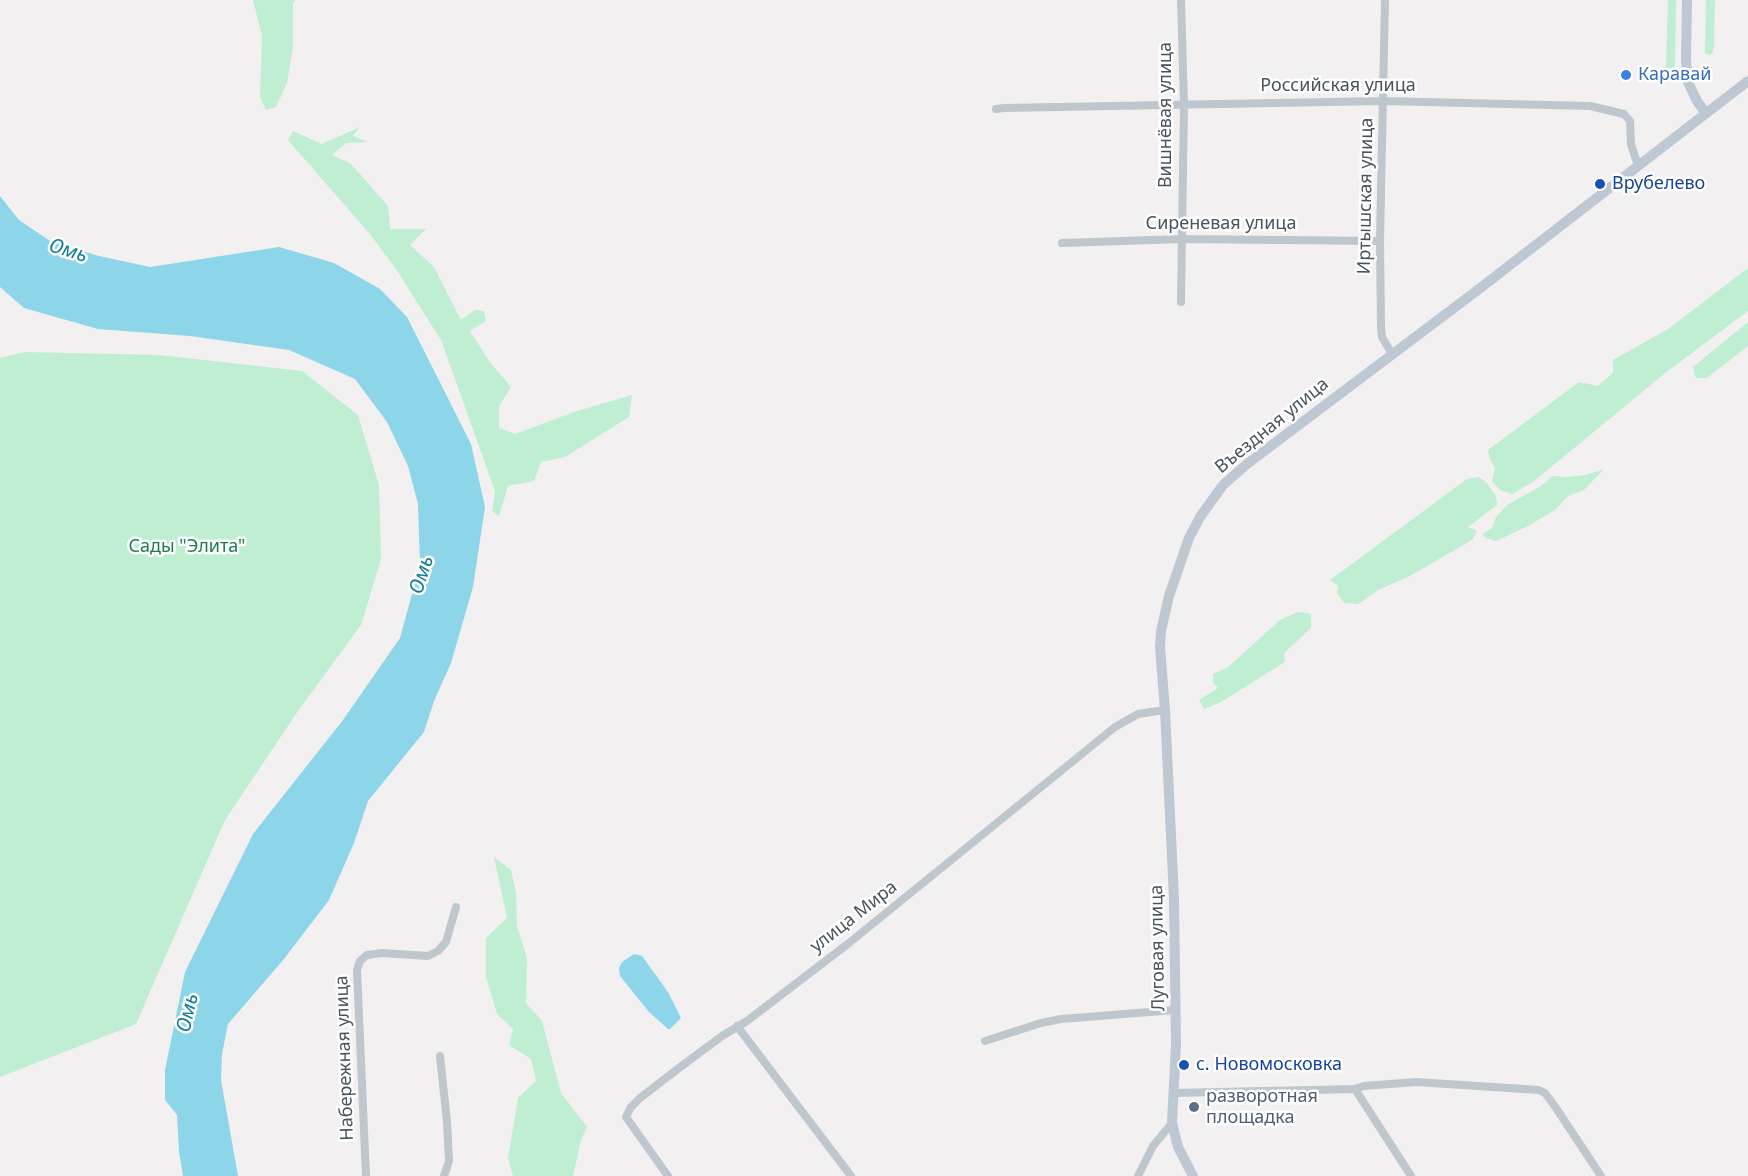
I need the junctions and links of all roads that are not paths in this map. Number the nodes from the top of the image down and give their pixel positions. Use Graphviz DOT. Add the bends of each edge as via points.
graph roads {
  1 [pos="1181,0"];
  2 [pos="1385,0"];
  3 [pos="1687,0"];
  4 [pos="1748,81"];
  5 [pos="1383,101"];
  6 [pos="1184,104"];
  7 [pos="996,110"];
  8 [pos="1705,112"];
  9 [pos="1638,166"];
  10 [pos="1182,239"];
  11 [pos="1380,241"];
  12 [pos="1062,243"];
  13 [pos="1181,302"];
  14 [pos="1392,354"];
  15 [pos="1165,712"];
  16 [pos="456,907"];
  17 [pos="1175,1010"];
  18 [pos="737,1026"];
  19 [pos="985,1041"];
  20 [pos="440,1056"];
  21 [pos="1355,1089"];
  22 [pos="1173,1093"];
  23 [pos="1172,1122"];
  24 [pos="366,1176"];
  25 [pos="444,1176"];
  26 [pos="668,1176"];
  27 [pos="851,1176"];
  28 [pos="1138,1176"];
  29 [pos="1192,1176"];
  30 [pos="1411,1176"];
  31 [pos="1601,1176"];
  1 -- 6 [label="street, Вишнёвая улица"];
  2 -- 5 [label="street, Иртышская улица"];
  3 -- 8 [label="street" via="1687,80"];
  4 -- 8 [label="street, Въездная улица"];
  5 -- 6 [label="street, Российская улица"];
  5 -- 9 [label="street, Российская улица" via="1590,106 1624,114 1630,121 1631,144"];
  5 -- 11 [label="street, Иртышская улица"];
  6 -- 7 [label="street, Российская улица"];
  6 -- 10 [label="street, Вишнёвая улица"];
  8 -- 9 [label="street, Въездная улица"];
  9 -- 14 [label="street, Въездная улица"];
  10 -- 11 [label="street, Сиреневая улица"];
  10 -- 12 [label="street, Сиреневая улица"];
  10 -- 13 [label="street, Вишнёвая улица"];
  11 -- 14 [label="street, Иртышская улица" via="1382,337"];
  14 -- 15 [label="street, Въездная улица" via="1247,464 1223,485 1200,517 1189,538 1161,630"];
  15 -- 17 [label="street, Луговая улица"];
  15 -- 18 [label="street, улица Мира" via="1138,714 1115,726 908,897"];
  16 -- 24 [label="street, Набережная улица" via="446,942 438,951 428,956 382,953 367,955 360,961 357,970"];
  17 -- 19 [label="street" via="1051,1021"];
  17 -- 22 [label="street, Луговая улица"];
  18 -- 26 [label="street, улица Мира" via="640,1098 626,1117"];
  18 -- 27 [label="street"];
  20 -- 25 [label="street" via="449,1161"];
  21 -- 22 [label="street"];
  21 -- 30 [label="street"];
  21 -- 31 [label="street" via="1416,1082 1528,1088 1545,1093"];
  22 -- 23 [label="street, Луговая улица"];
  23 -- 28 [label="street" via="1153,1146"];
  23 -- 29 [label="street, Луговая улица" via="1178,1147"];
}
